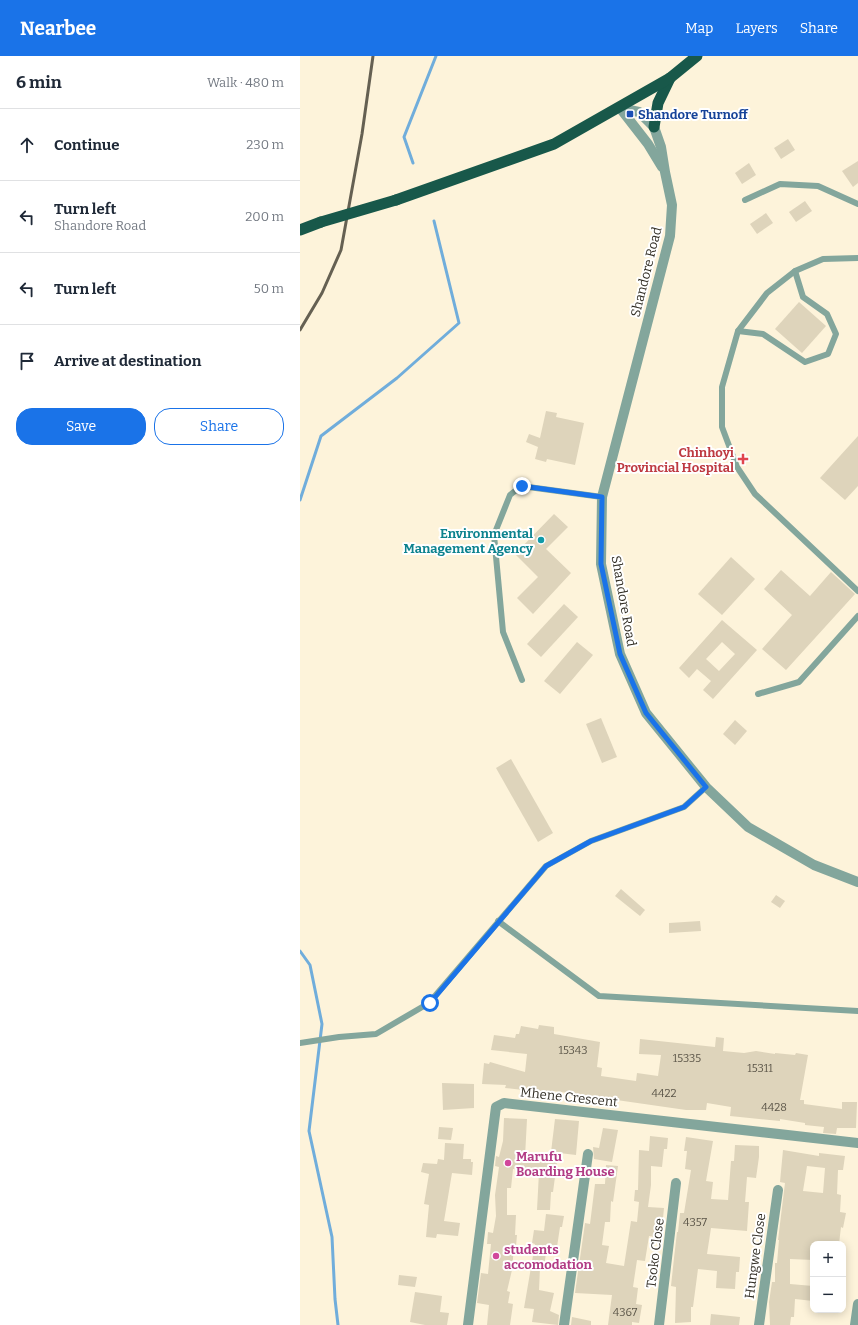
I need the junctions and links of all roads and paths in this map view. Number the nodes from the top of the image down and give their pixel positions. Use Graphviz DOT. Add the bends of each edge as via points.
graph roads {
  1 [pos="697,56"];
  2 [pos="670,78"];
  3 [pos="620,108"];
  4 [pos="654,127"];
  5 [pos="664,172"];
  6 [pos="745,200"];
  7 [pos="858,204"];
  8 [pos="300,230"];
  9 [pos="858,258"];
  10 [pos="795,271"];
  11 [pos="738,331"];
  12 [pos="602,497"];
  13 [pos="858,590"];
  14 [pos="858,616"];
  15 [pos="522,680"];
  16 [pos="758,694"];
  17 [pos="706,787"];
  18 [pos="858,882"];
  19 [pos="498,921"];
  20 [pos="858,1011"];
  21 [pos="301,1043"];
  22 [pos="858,1143"];
  23 [pos="588,1154"];
  24 [pos="676,1183"];
  25 [pos="778,1190"];
  26 [pos="858,1304"];
  27 [pos="468,1325"];
  28 [pos="564,1325"];
  29 [pos="659,1325"];
  30 [pos="759,1325"];
  31 [pos="855,1325"];
  1 -- 2 [label="highway"];
  2 -- 3 [label="highway"];
  2 -- 4 [label="highway" via="658,103"];
  3 -- 4 [label="street" via="639,112"];
  3 -- 5 [label="street" via="648,144"];
  3 -- 8 [label="highway, bridge" via="554,144 396,200"];
  4 -- 5 [label="street" via="661,147"];
  5 -- 12 [label="street, Shandore Road" via="672,205 670,236"];
  6 -- 7 [label="lane" via="780,184 818,186"];
  9 -- 10 [label="lane" via="823,259"];
  10 -- 11 [label="lane" via="767,293"];
  10 -- 11 [label="lane" via="803,296 827,314 836,334 828,354 805,362 762,334"];
  11 -- 13 [label="lane" via="722,387 722,427 737,467 755,494"];
  12 -- 15 [label="lane" via="522,486 510,495 494,535 503,632"];
  12 -- 17 [label="street, Shandore Road" via="601,564 620,654 646,713"];
  14 -- 16 [label="lane" via="799,682"];
  17 -- 18 [label="street, Shandore Road" via="748,827 814,866"];
  17 -- 19 [label="lane" via="684,807 591,841 546,866"];
  19 -- 20 [label="lane" via="599,996"];
  19 -- 21 [label="lane" via="430,1003 376,1034"];
  22 -- 27 [label="street, Mhene Crescent" via="504,1103 496,1107"];
  23 -- 28 [label="street"];
  24 -- 29 [label="street, Tsoko Close"];
  25 -- 30 [label="street, Hungwe Close"];
  26 -- 31 [label="street"];
}
